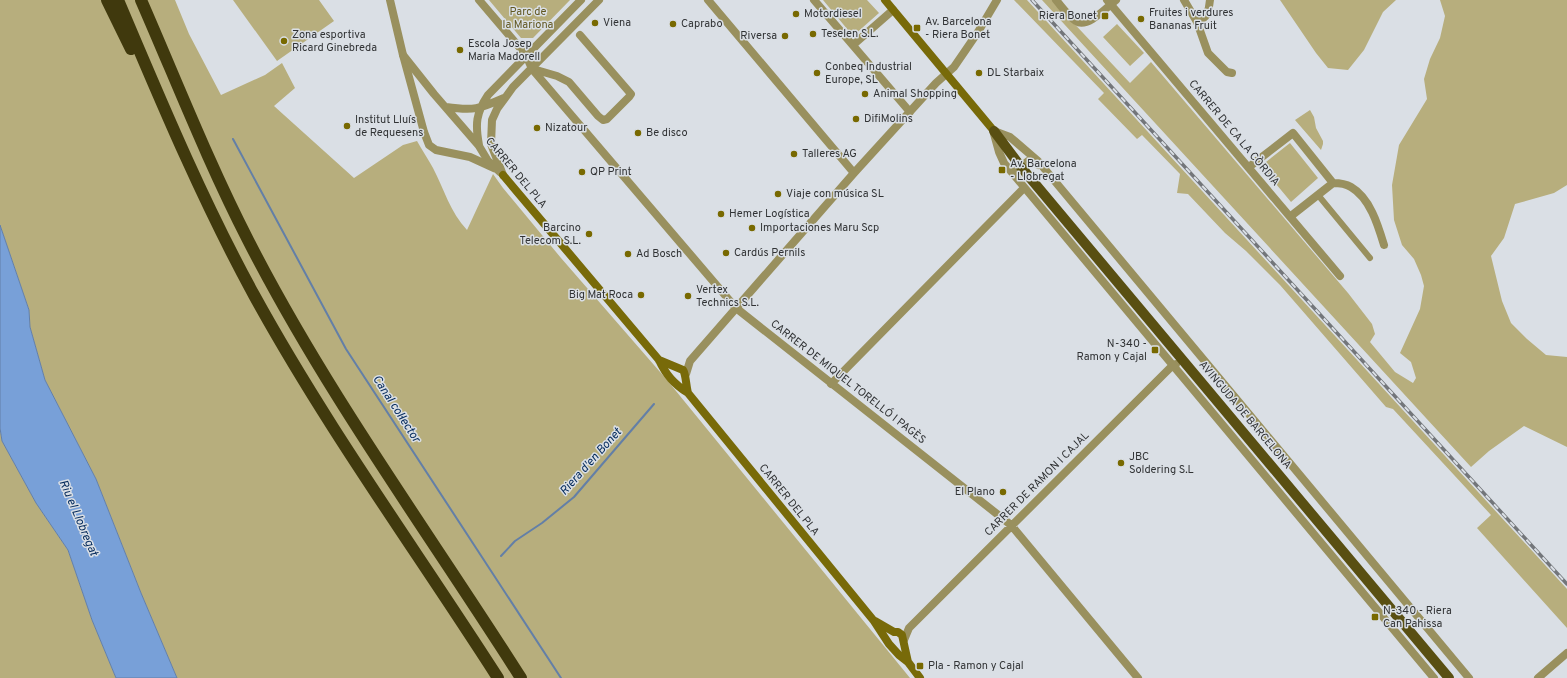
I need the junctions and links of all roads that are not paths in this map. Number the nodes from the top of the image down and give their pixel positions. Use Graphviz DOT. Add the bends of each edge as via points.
graph roads {
  1 [pos="107,0"];
  2 [pos="118,0"];
  3 [pos="390,0"];
  4 [pos="479,0"];
  5 [pos="581,0"];
  6 [pos="599,0"];
  7 [pos="708,0"];
  8 [pos="814,0"];
  9 [pos="885,0"];
  10 [pos="997,0"];
  11 [pos="1056,0"];
  12 [pos="1184,0"];
  13 [pos="1210,0"];
  14 [pos="1111,1"];
  15 [pos="143,4"];
  16 [pos="893,10"];
  17 [pos="1197,22"];
  18 [pos="580,35"];
  19 [pos="853,45"];
  20 [pos="403,55"];
  21 [pos="526,55"];
  22 [pos="532,69"];
  23 [pos="1232,73"];
  24 [pos="947,74"];
  25 [pos="159,94"];
  26 [pos="505,97"];
  27 [pos="446,107"];
  28 [pos="480,108"];
  29 [pos="910,112"];
  30 [pos="994,131"];
  31 [pos="479,146"];
  32 [pos="1021,167"];
  33 [pos="1249,167"];
  34 [pos="496,169"];
  35 [pos="1045,170"];
  36 [pos="854,173"];
  37 [pos="1012,174"];
  38 [pos="503,175"];
  39 [pos="1333,183"];
  40 [pos="1024,188"];
  41 [pos="1318,195"];
  42 [pos="1291,216"];
  43 [pos="1384,245"];
  44 [pos="1370,258"];
  45 [pos="1340,276"];
  46 [pos="736,308"];
  47 [pos="659,360"];
  48 [pos="690,361"];
  49 [pos="1184,361"];
  50 [pos="1173,365"];
  51 [pos="677,367"];
  52 [pos="685,377"];
  53 [pos="673,380"];
  54 [pos="831,384"];
  55 [pos="688,393"];
  56 [pos="1011,525"];
  57 [pos="874,621"];
  58 [pos="909,628"];
  59 [pos="896,632"];
  60 [pos="904,642"];
  61 [pos="891,644"];
  62 [pos="1567,653"];
  63 [pos="908,662"];
  64 [pos="498,678"];
  65 [pos="521,678"];
  66 [pos="920,678"];
  67 [pos="1138,678"];
  68 [pos="1434,678"];
  69 [pos="1449,678"];
  70 [pos="1469,678"];
  71 [pos="1538,678"];
  1 -- 25 [label="highway" via="138,63"];
  2 -- 25 [label="highway"];
  3 -- 20 [label="street"];
  4 -- 21 [label="street, CARRER DE MIQUEL TORELLÓ I PAGÈS"];
  5 -- 21 [label="street"];
  6 -- 22 [label="street"];
  7 -- 36 [label="street"];
  8 -- 19 [label="street"];
  9 -- 16 [label="main road, AVINGUDA DE BARCELONA"];
  10 -- 24 [label="street" via="959,62"];
  11 -- 14 [label="street" via="1076,22 1082,24 1090,21"];
  12 -- 17 [label="street"];
  13 -- 17 [label="street" via="1206,18"];
  14 -- 33 [label="street, CARRER DE CA LA CÒRDIA"];
  15 -- 65 [label="highway" via="248,240 296,327 349,415"];
  16 -- 19 [label="street"];
  16 -- 24 [label="main road, AVINGUDA DE BARCELONA"];
  17 -- 23 [label="street" via="1208,53 1227,72"];
  18 -- 22 [label="street" via="631,94 607,119 603,120 598,116 569,82"];
  19 -- 29 [label="street"];
  20 -- 27 [label="street, CARRER DEL PLA"];
  20 -- 34 [label="street" via="429,145 436,150 470,157"];
  21 -- 22 [label="street, CARRER DE MIQUEL TORELLÓ I PAGÈS"];
  21 -- 28 [label="street" via="488,95"];
  22 -- 26 [label="street"];
  22 -- 46 [label="street, CARRER DE MIQUEL TORELLÓ I PAGÈS"];
  24 -- 29 [label="street"];
  24 -- 30 [label="main road, AVINGUDA DE BARCELONA"];
  25 -- 64 [label="highway" via="196,180 234,257 294,364 348,451"];
  26 -- 28 [label="street"];
  26 -- 38 [label="street" via="492,120 491,138"];
  27 -- 28 [label="street" via="465,110"];
  27 -- 31 [label="street, CARRER DEL PLA"];
  28 -- 31 [label="street" via="476,126"];
  29 -- 36 [label="street"];
  30 -- 32 [label="main road, AVINGUDA DE BARCELONA"];
  30 -- 35 [label="street, AVINGUDA DE BARCELONA" via="1010,138"];
  30 -- 37 [label="street, AVINGUDA DE BARCELONA" via="1001,158"];
  31 -- 34 [label="street, CARRER DEL PLA"];
  32 -- 35 [label="street, AVINGUDA DE BARCELONA" via="1031,161"];
  32 -- 37 [label="street"];
  32 -- 49 [label="main road, AVINGUDA DE BARCELONA"];
  33 -- 39 [label="street" via="1293,133"];
  33 -- 42 [label="street, CARRER DE CA LA CÒRDIA"];
  34 -- 38 [label="street, CARRER DEL PLA"];
  35 -- 70 [label="street, AVINGUDA DE BARCELONA"];
  36 -- 46 [label="street"];
  37 -- 40 [label="street, AVINGUDA DE BARCELONA"];
  38 -- 47 [label="main road, CARRER DEL PLA"];
  39 -- 41 [label="street"];
  39 -- 43 [label="street" via="1350,186 1359,193 1374,214"];
  40 -- 50 [label="street, AVINGUDA DE BARCELONA"];
  40 -- 54 [label="street"];
  41 -- 42 [label="street"];
  41 -- 44 [label="street"];
  42 -- 45 [label="street, CARRER DE CA LA CÒRDIA"];
  46 -- 48 [label="street"];
  46 -- 54 [label="street, CARRER DE MIQUEL TORELLÓ I PAGÈS"];
  47 -- 51 [label="main road, CARRER DEL PLA"];
  47 -- 53 [label="main road, CARRER DEL PLA"];
  48 -- 51 [label="street"];
  48 -- 52 [label="street"];
  49 -- 50 [label="street, CARRER DE RAMON I CAJAL"];
  49 -- 69 [label="main road, AVINGUDA DE BARCELONA"];
  50 -- 56 [label="street, CARRER DE RAMON I CAJAL"];
  50 -- 68 [label="street, AVINGUDA DE BARCELONA"];
  51 -- 52 [label="main road, CARRER DEL PLA" via="684,370"];
  51 -- 53 [label="main road" via="672,370"];
  52 -- 53 [label="main road" via="681,383"];
  52 -- 55 [label="main road, CARRER DEL PLA"];
  53 -- 55 [label="main road, CARRER DEL PLA"];
  54 -- 56 [label="street, CARRER DE MIQUEL TORELLÓ I PAGÈS"];
  55 -- 57 [label="main road, CARRER DEL PLA"];
  56 -- 58 [label="street, CARRER DE RAMON I CAJAL"];
  56 -- 67 [label="street, CARRER DE MIQUEL TORELLÓ I PAGÈS"];
  57 -- 59 [label="main road, CARRER DEL PLA"];
  57 -- 61 [label="main road, CARRER DEL PLA"];
  58 -- 59 [label="street, CARRER DE RAMON I CAJAL"];
  58 -- 60 [label="street, CARRER DE RAMON I CAJAL"];
  59 -- 60 [label="main road, CARRER DEL PLA" via="902,635"];
  59 -- 61 [label="main road" via="890,635"];
  60 -- 61 [label="main road" via="898,648"];
  60 -- 63 [label="main road, CARRER DEL PLA"];
  61 -- 63 [label="main road, CARRER DEL PLA"];
  62 -- 71 [label="street"];
  63 -- 66 [label="main road, CARRER DEL PLA"];
}
